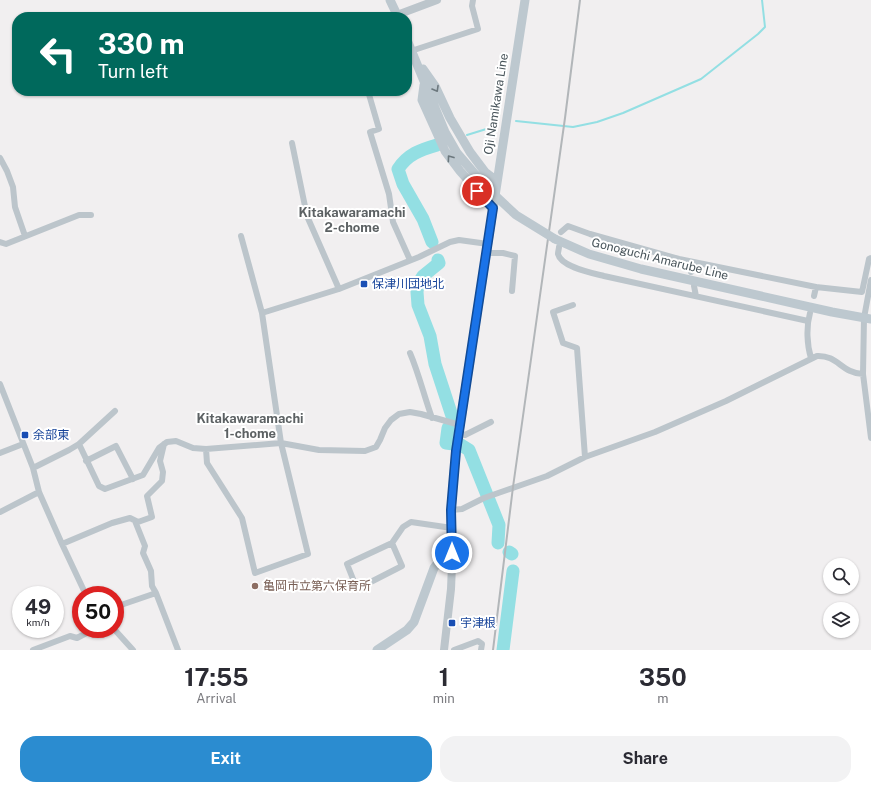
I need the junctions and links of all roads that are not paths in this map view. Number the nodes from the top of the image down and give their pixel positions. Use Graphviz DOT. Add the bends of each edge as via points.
graph roads {
  1 [pos="390,0"];
  2 [pos="437,0"];
  3 [pos="473,0"];
  4 [pos="525,0"];
  5 [pos="395,12"];
  6 [pos="407,12"];
  7 [pos="412,54"];
  8 [pos="424,83"];
  9 [pos="369,96"];
  10 [pos="292,143"];
  11 [pos="0,158"];
  12 [pos="497,181"];
  13 [pos="493,208"];
  14 [pos="91,215"];
  15 [pos="561,232"];
  16 [pos="25,236"];
  17 [pos="242,236"];
  18 [pos="0,242"];
  19 [pos="557,243"];
  20 [pos="487,248"];
  21 [pos="871,258"];
  22 [pos="410,260"];
  23 [pos="690,262"];
  24 [pos="691,272"];
  25 [pos="871,280"];
  26 [pos="694,286"];
  27 [pos="816,287"];
  28 [pos="339,289"];
  29 [pos="512,291"];
  30 [pos="696,296"];
  31 [pos="814,296"];
  32 [pos="573,305"];
  33 [pos="262,313"];
  34 [pos="810,313"];
  35 [pos="868,318"];
  36 [pos="808,321"];
  37 [pos="410,353"];
  38 [pos="811,358"];
  39 [pos="863,374"];
  40 [pos="0,384"];
  41 [pos="115,411"];
  42 [pos="432,418"];
  43 [pos="491,422"];
  44 [pos="459,432"];
  45 [pos="871,438"];
  46 [pos="281,443"];
  47 [pos="23,444"];
  48 [pos="79,444"];
  49 [pos="164,444"];
  50 [pos="206,449"];
  51 [pos="0,453"];
  52 [pos="585,457"];
  53 [pos="86,461"];
  54 [pos="33,468"];
  55 [pos="133,479"];
  56 [pos="39,492"];
  57 [pos="451,510"];
  58 [pos="0,512"];
  59 [pos="135,521"];
  60 [pos="452,528"];
  61 [pos="392,543"];
  62 [pos="62,544"];
  63 [pos="452,565"];
  64 [pos="82,586"];
  65 [pos="156,592"];
  66 [pos="124,604"];
  67 [pos="72,637"];
  68 [pos="122,638"];
  69 [pos="33,650"];
  70 [pos="133,650"];
  71 [pos="178,650"];
  72 [pos="377,650"];
  73 [pos="444,650"];
  74 [pos="454,650"];
  75 [pos="482,650"];
  1 -- 5 [label="main road"];
  2 -- 6 [label="street"];
  3 -- 7 [label="street" via="472,6 478,28"];
  4 -- 12 [label="main road, Oji Namikawa Line"];
  7 -- 8 [label="main road, Gonoguchi Amarube Line"];
  7 -- 12 [label="main road, one-way" via="435,86 470,152 485,172"];
  13 -- 8 [label="main road, one-way" via="445,151 422,100"];
  8 -- 19 [label="main road, Gonoguchi Amarube Line, bridge" via="444,132 457,153 486,187 516,215"];
  9 -- 22 [label="street" via="379,129 370,132 388,194 393,222"];
  10 -- 28 [label="street" via="307,216"];
  11 -- 16 [label="street" via="13,186"];
  12 -- 13 [label="main road, Oji Namikawa Line"];
  13 -- 20 [label="main road, Oji Namikawa Line"];
  14 -- 16 [label="street" via="79,215"];
  15 -- 23 [label="street" via="568,226"];
  16 -- 18 [label="street" via="6,244"];
  17 -- 33 [label="street"];
  19 -- 30 [label="street" via="558,254 563,262 578,269"];
  19 -- 35 [label="main road, Gonoguchi Amarube Line" via="641,269"];
  20 -- 22 [label="street" via="459,240"];
  20 -- 29 [label="street" via="515,256"];
  20 -- 44 [label="main road, Oji Namikawa Line"];
  21 -- 27 [label="street" via="862,292"];
  22 -- 28 [label="street"];
  23 -- 24 [label="street"];
  23 -- 27 [label="street"];
  25 -- 35 [label="street"];
  26 -- 30 [label="street"];
  27 -- 31 [label="street"];
  28 -- 33 [label="street"];
  30 -- 36 [label="street"];
  32 -- 52 [label="street" via="553,312 563,343 577,348"];
  33 -- 46 [label="street"];
  34 -- 36 [label="street"];
  35 -- 39 [label="street"];
  36 -- 38 [label="street"];
  37 -- 42 [label="street"];
  38 -- 39 [label="street" via="827,357 838,362 846,370"];
  38 -- 52 [label="street" via="726,401 655,432"];
  39 -- 45 [label="street"];
  40 -- 47 [label="street"];
  41 -- 48 [label="street"];
  42 -- 44 [label="street"];
  42 -- 46 [label="street" via="410,412 399,414 385,428 376,447 365,451 319,450"];
  43 -- 44 [label="street" via="465,436"];
  44 -- 57 [label="main road, Oji Namikawa Line"];
  46 -- 50 [label="street"];
  46 -- 50 [label="street" via="308,554 255,573 242,518 207,463"];
  47 -- 51 [label="street"];
  47 -- 54 [label="street"];
  48 -- 53 [label="street"];
  48 -- 54 [label="street"];
  49 -- 50 [label="street" via="176,441 193,448"];
  49 -- 55 [label="street" via="143,475"];
  49 -- 59 [label="street" via="160,461 162,481 147,496 152,517"];
  52 -- 57 [label="street" via="547,476 487,496 462,509"];
  53 -- 55 [label="street" via="99,486 105,490"];
  53 -- 55 [label="street" via="116,446"];
  54 -- 56 [label="street"];
  56 -- 58 [label="street"];
  56 -- 62 [label="street"];
  57 -- 60 [label="main road, Oji Namikawa Line"];
  59 -- 62 [label="street" via="130,518 112,523"];
  59 -- 65 [label="street" via="145,546 143,553"];
  60 -- 61 [label="street" via="411,522 403,527"];
  60 -- 63 [label="main road, Oji Namikawa Line"];
  61 -- 61 [label="street" via="347,564 357,589 402,566"];
  62 -- 64 [label="street"];
  63 -- 72 [label="main road" via="437,564 414,622 407,630"];
  63 -- 73 [label="street"];
  65 -- 66 [label="street"];
  65 -- 71 [label="street"];
  67 -- 69 [label="street"];
  68 -- 70 [label="street"];
  74 -- 75 [label="street" via="478,641 482,644"];
}
